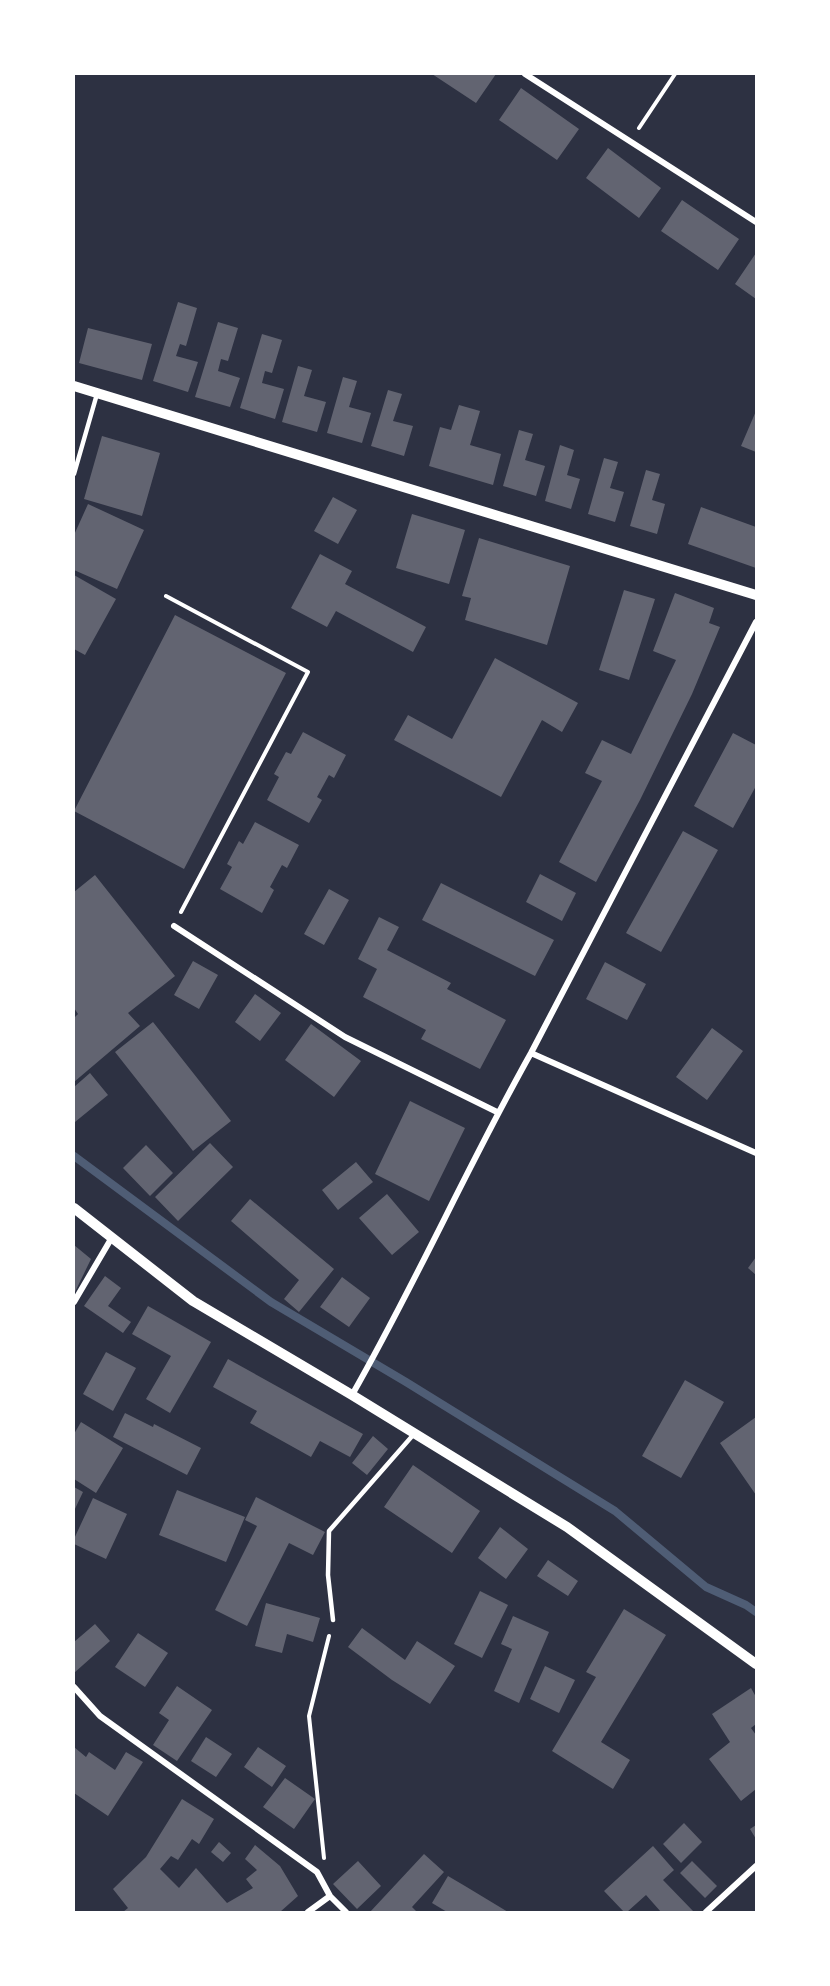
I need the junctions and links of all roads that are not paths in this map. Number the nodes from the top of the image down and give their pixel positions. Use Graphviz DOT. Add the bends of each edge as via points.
graph roads {
  1 [pos="525,74"];
  2 [pos="756,222"];
  3 [pos="74,386"];
  4 [pos="97,394"];
  5 [pos="74,474"];
  6 [pos="756,595"];
  7 [pos="756,622"];
  8 [pos="174,926"];
  9 [pos="531,1053"];
  10 [pos="497,1112"];
  11 [pos="756,1153"];
  12 [pos="74,1208"];
  13 [pos="111,1239"];
  14 [pos="74,1302"];
  15 [pos="352,1395"];
  16 [pos="414,1434"];
  17 [pos="333,1620"];
  18 [pos="756,1664"];
  19 [pos="74,1687"];
  20 [pos="756,1866"];
  21 [pos="330,1896"];
  22 [pos="308,1912"];
  23 [pos="346,1912"];
  24 [pos="706,1912"];
  1 -- 2 [label="street"];
  3 -- 4 [label="street"];
  4 -- 5 [label="lane"];
  4 -- 6 [label="street"];
  7 -- 9 [label="street"];
  8 -- 10 [label="street" via="345,1037"];
  9 -- 10 [label="street"];
  9 -- 11 [label="street"];
  10 -- 15 [label="street"];
  12 -- 13 [label="street"];
  13 -- 14 [label="street"];
  13 -- 15 [label="street" via="193,1301"];
  15 -- 16 [label="street"];
  16 -- 17 [label="lane" via="329,1531"];
  16 -- 18 [label="street" via="567,1527"];
  19 -- 21 [label="street" via="100,1716 317,1872"];
  20 -- 24 [label="street"];
  21 -- 22 [label="street"];
  21 -- 23 [label="street"];
}
